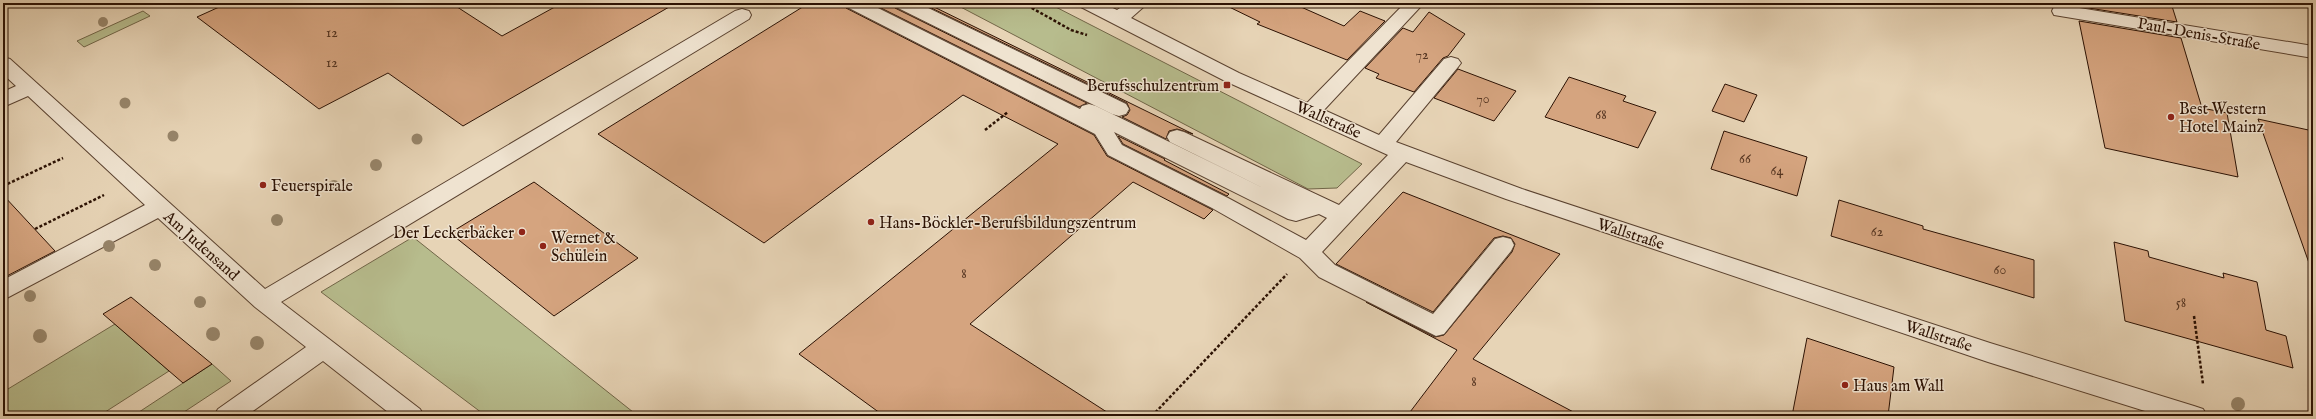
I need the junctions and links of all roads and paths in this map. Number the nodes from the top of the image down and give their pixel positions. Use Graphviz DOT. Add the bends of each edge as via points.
graph roads {
  1 [pos="854,3"];
  2 [pos="872,3"];
  3 [pos="903,3"];
  4 [pos="1023,3"];
  5 [pos="1088,3"];
  6 [pos="1138,3"];
  7 [pos="1415,3"];
  8 [pos="2309,3"];
  9 [pos="2313,10"];
  10 [pos="2061,11"];
  11 [pos="742,15"];
  12 [pos="1118,18"];
  13 [pos="1088,36"];
  14 [pos="2313,52"];
  15 [pos="3,63"];
  16 [pos="1451,63"];
  17 [pos="29,88"];
  18 [pos="3,100"];
  19 [pos="1311,111"];
  20 [pos="1002,116"];
  21 [pos="985,130"];
  22 [pos="91,145"];
  23 [pos="1392,148"];
  24 [pos="131,181"];
  25 [pos="3,186"];
  26 [pos="1321,206"];
  27 [pos="160,207"];
  28 [pos="1342,216"];
  29 [pos="35,230"];
  30 [pos="1503,245"];
  31 [pos="1308,252"];
  32 [pos="3,291"];
  33 [pos="263,300"];
  34 [pos="2194,316"];
  35 [pos="323,348"];
  36 [pos="2203,384"];
  37 [pos="227,416"];
  38 [pos="411,416"];
  39 [pos="1152,416"];
  40 [pos="2194,416"];
  1 -- 31 [label="street" via="1102,129 1115,150 1220,203"];
  2 -- 26 [label="street" via="1296,213"];
  3 -- 26 [label="street"];
  4 -- 13 [label="path" via="1070,30"];
  5 -- 12 [label="street, Wallstraße"];
  6 -- 12 [label="street"];
  7 -- 19 [label="street"];
  8 -- 9 [label="path"];
  10 -- 14 [label="street, Paul-Denis-Straße"];
  11 -- 33 [label="street"];
  12 -- 19 [label="street, Wallstraße" via="1232,77"];
  15 -- 17 [label="street, Am Judensand"];
  16 -- 23 [label="street"];
  17 -- 18 [label="street"];
  17 -- 22 [label="street, Am Judensand"];
  19 -- 23 [label="street, Wallstraße"];
  20 -- 21 [label="path"];
  22 -- 24 [label="street, Am Judensand"];
  22 -- 25 [label="path"];
  23 -- 28 [label="street"];
  23 -- 40 [label="street, Wallstraße" via="1529,199 1988,352"];
  24 -- 27 [label="street, Am Judensand"];
  24 -- 29 [label="path"];
  26 -- 28 [label="street"];
  27 -- 32 [label="street"];
  27 -- 33 [label="street, Am Judensand"];
  28 -- 31 [label="street"];
  30 -- 31 [label="street" via="1436,327 1327,271"];
  31 -- 39 [label="path"];
  33 -- 35 [label="street, Am Judensand"];
  34 -- 36 [label="path"];
  35 -- 37 [label="street"];
  35 -- 38 [label="street, Am Judensand"];
}
